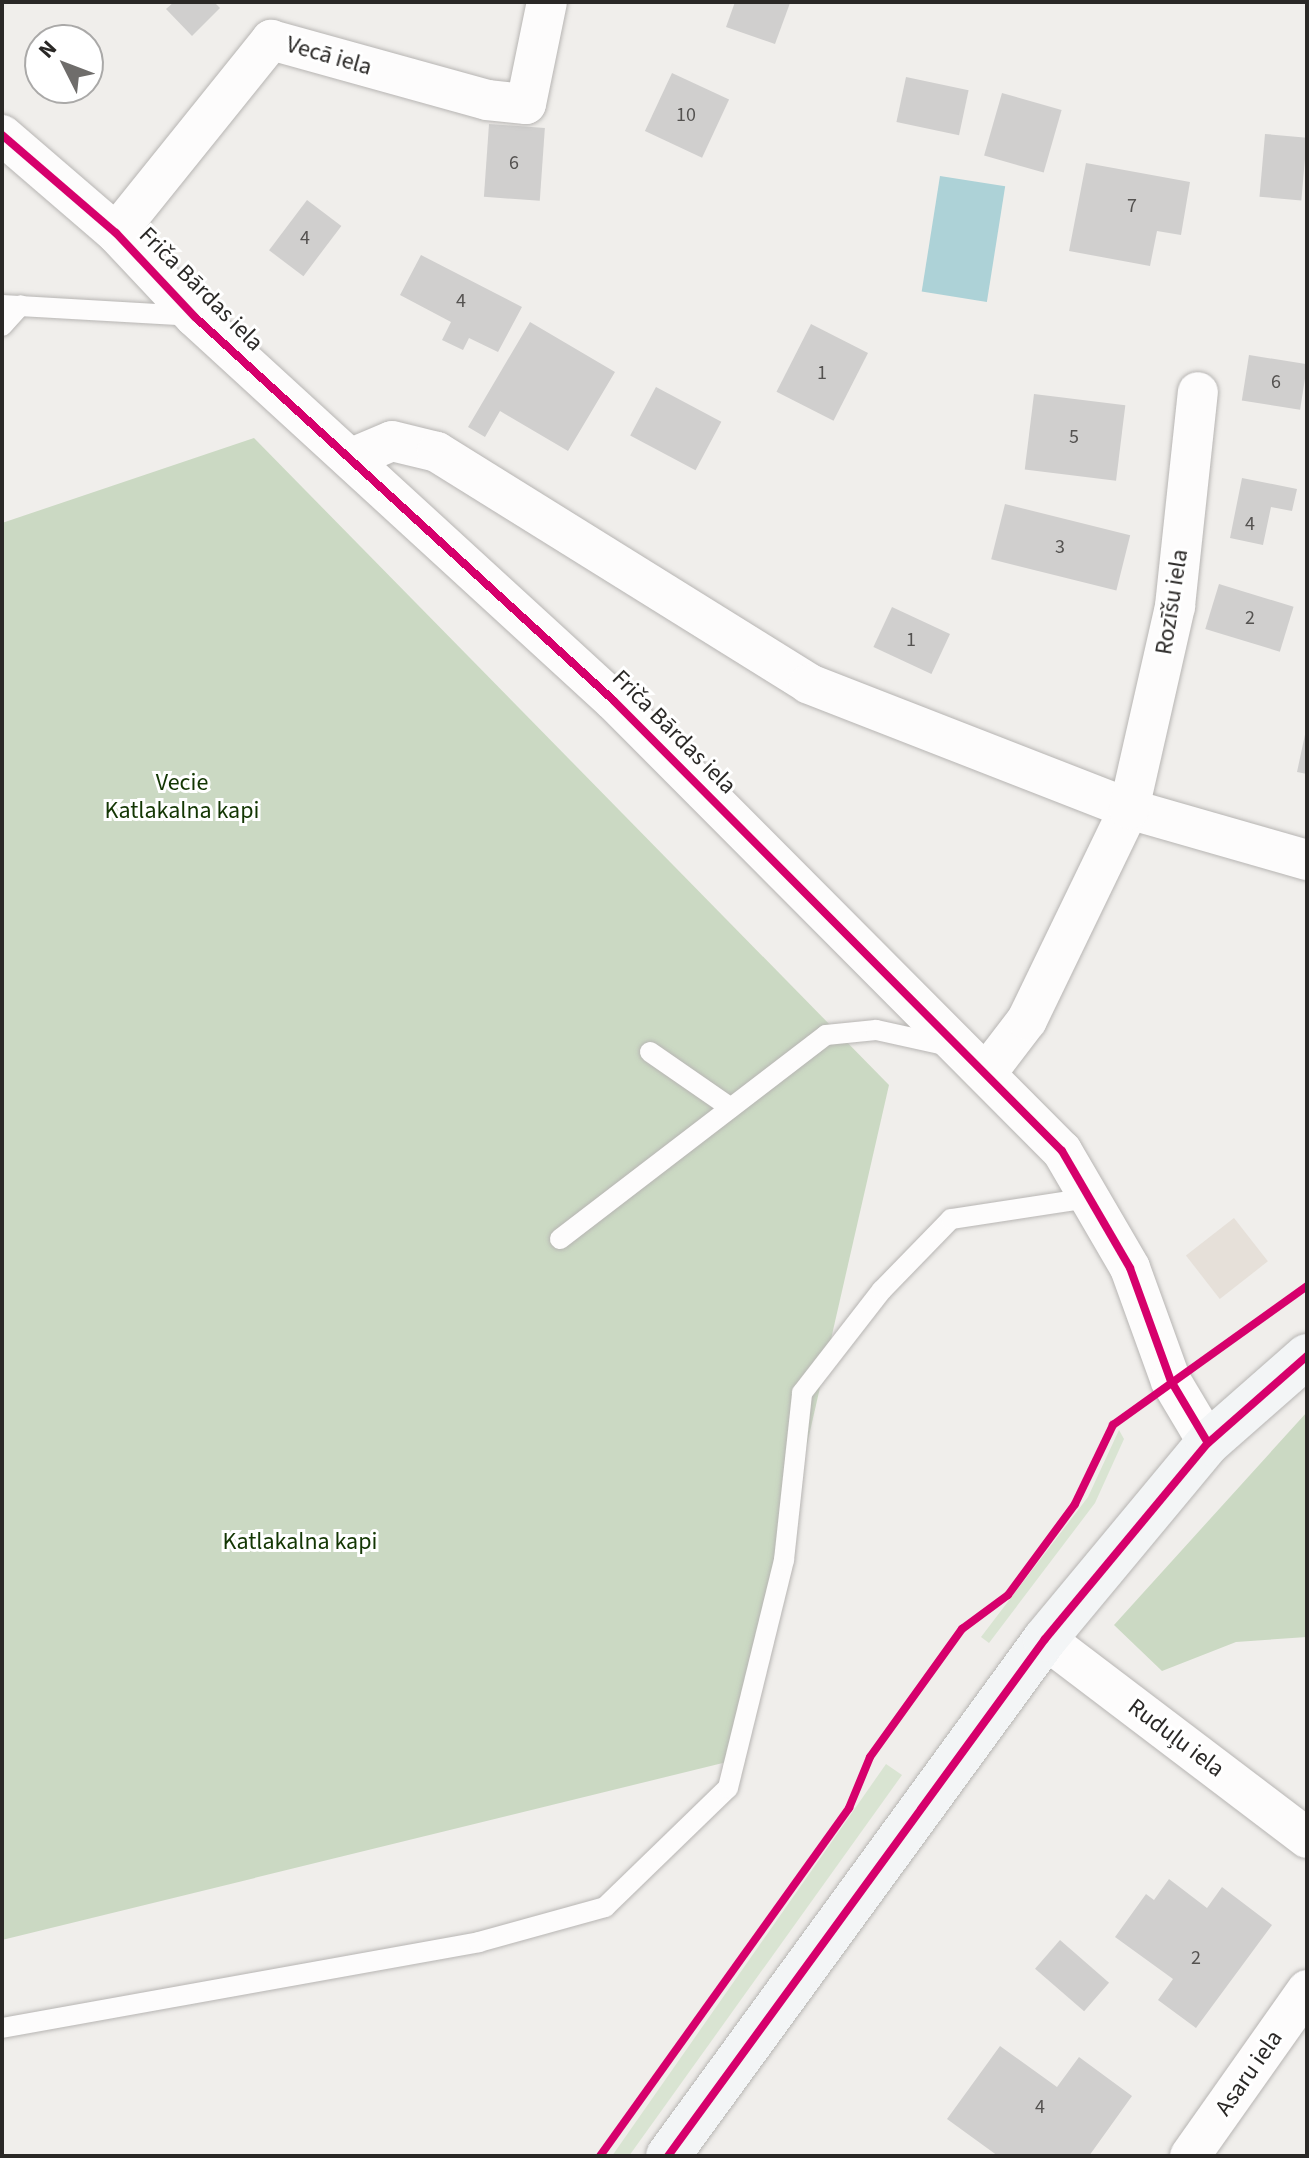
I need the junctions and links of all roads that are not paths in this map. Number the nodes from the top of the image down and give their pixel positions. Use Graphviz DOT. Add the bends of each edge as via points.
graph roads {
  1 [pos="547,2"];
  2 [pos="2,135"];
  3 [pos="116,233"];
  4 [pos="12,305"];
  5 [pos="195,317"];
  6 [pos="2,326"];
  7 [pos="1198,392"];
  8 [pos="352,458"];
  9 [pos="1129,809"];
  10 [pos="1307,860"];
  11 [pos="650,1052"];
  12 [pos="976,1060"];
  13 [pos="731,1108"];
  14 [pos="1094,1197"];
  15 [pos="560,1239"];
  16 [pos="1307,1356"];
  17 [pos="1208,1443"];
  18 [pos="1045,1639"];
  19 [pos="1307,1838"];
  20 [pos="1307,1990"];
  21 [pos="2,2028"];
  22 [pos="668,2156"];
  23 [pos="1190,2156"];
  1 -- 3 [label="street, Vecā iela" via="526,104 487,100 271,40"];
  2 -- 3 [label="street, Friča Bārdas iela"];
  3 -- 5 [label="street, Friča Bārdas iela"];
  4 -- 5 [label="lane"];
  4 -- 6 [label="lane"];
  5 -- 8 [label="street, Friča Bārdas iela"];
  7 -- 9 [label="street, Rozīšu iela" via="1175,606"];
  8 -- 9 [label="street" via="392,441 437,452 809,684"];
  8 -- 12 [label="street, Friča Bārdas iela" via="614,701"];
  9 -- 10 [label="street"];
  9 -- 12 [label="street, Rozīšu iela" via="1027,1020"];
  11 -- 13 [label="lane"];
  12 -- 13 [label="lane" via="876,1030 826,1035"];
  12 -- 14 [label="street, Friča Bārdas iela"];
  13 -- 15 [label="lane"];
  14 -- 17 [label="street, Friča Bārdas iela" via="1171,1381"];
  14 -- 21 [label="lane" via="951,1219 882,1290 802,1393 784,1560 728,1788 605,1907 479,1942"];
  16 -- 17 [label="main road"];
  17 -- 18 [label="main road"];
  18 -- 19 [label="street, Ruduļu iela"];
  18 -- 22 [label="main road"];
  20 -- 23 [label="street, Asaru iela"];
}
